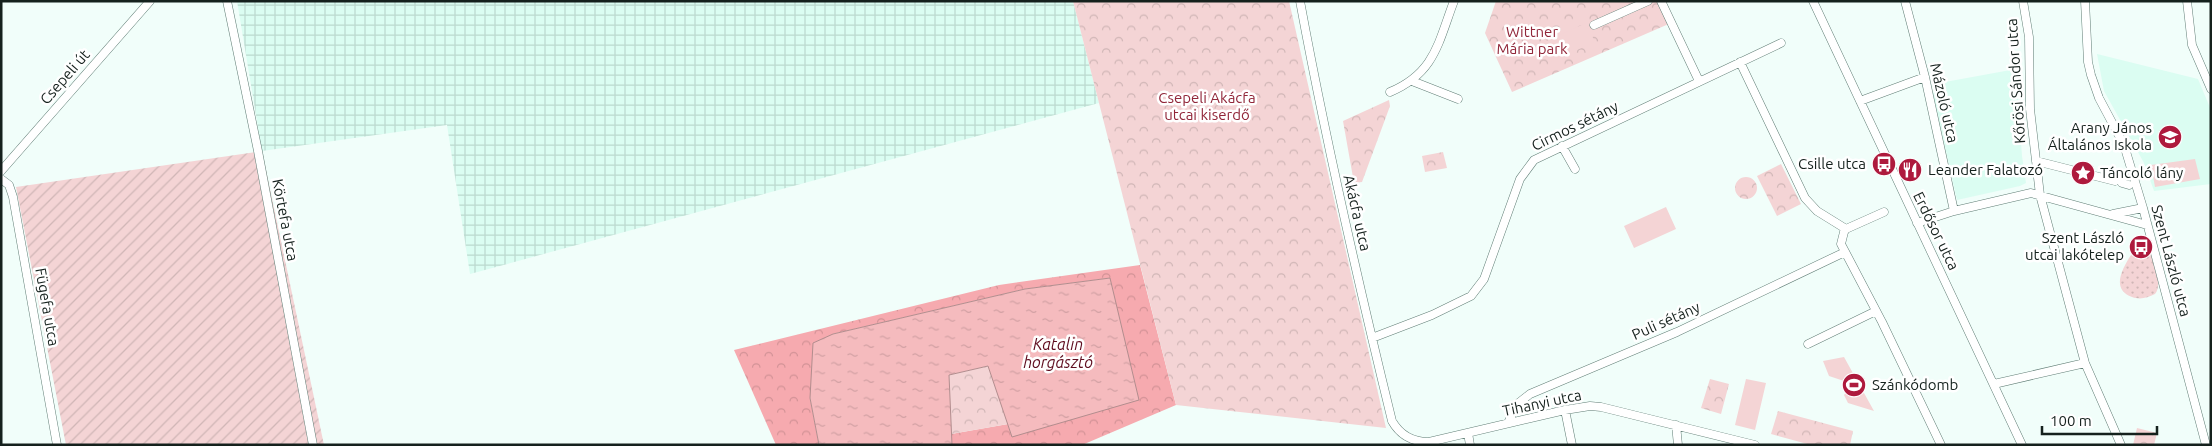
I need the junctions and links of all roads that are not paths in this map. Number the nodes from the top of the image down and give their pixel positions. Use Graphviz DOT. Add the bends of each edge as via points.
graph roads {
  1 [pos="150,1"];
  2 [pos="228,1"];
  3 [pos="1300,1"];
  4 [pos="1454,1"];
  5 [pos="1648,1"];
  6 [pos="1662,1"];
  7 [pos="1813,1"];
  8 [pos="1905,1"];
  9 [pos="2022,1"];
  10 [pos="2085,1"];
  11 [pos="2186,1"];
  12 [pos="1594,25"];
  13 [pos="1781,42"];
  14 [pos="1740,62"];
  15 [pos="1925,77"];
  16 [pos="1412,81"];
  17 [pos="1699,81"];
  18 [pos="2211,89"];
  19 [pos="1390,92"];
  20 [pos="1458,99"];
  21 [pos="1860,101"];
  22 [pos="1562,146"];
  23 [pos="2036,161"];
  24 [pos="1575,169"];
  25 [pos="1,171"];
  26 [pos="1,179"];
  27 [pos="2122,183"];
  28 [pos="2040,194"];
  29 [pos="2143,208"];
  30 [pos="1954,211"];
  31 [pos="1884,212"];
  32 [pos="2111,214"];
  33 [pos="1918,222"];
  34 [pos="2148,225"];
  35 [pos="1846,229"];
  36 [pos="1845,252"];
  37 [pos="1876,311"];
  38 [pos="1372,338"];
  39 [pos="1808,344"];
  40 [pos="2085,362"];
  41 [pos="1994,384"];
  42 [pos="1565,410"];
  43 [pos="1508,423"];
  44 [pos="1676,425"];
  45 [pos="1396,428"];
  46 [pos="1468,433"];
  47 [pos="57,445"];
  48 [pos="313,445"];
  49 [pos="1470,445"];
  50 [pos="1572,445"];
  51 [pos="1678,445"];
  52 [pos="1755,445"];
  53 [pos="1941,445"];
  54 [pos="2022,445"];
  55 [pos="2121,445"];
  56 [pos="2206,445"];
  1 -- 25 [label="street, Csepeli út"];
  2 -- 48 [label="street, Körtefa utca"];
  3 -- 38 [label="street, Akácfa utca" via="1322,121"];
  4 -- 16 [label="street" via="1432,57"];
  5 -- 12 [label="street"];
  6 -- 17 [label="street"];
  7 -- 21 [label="street, Erdősor utca"];
  8 -- 15 [label="street, Mázoló utca"];
  9 -- 23 [label="street, Kőrösi Sándor utca" via="2029,37 2030,109"];
  10 -- 29 [label="street, Szent László utca" via="2091,75 2124,145"];
  11 -- 18 [label="street" via="2192,45"];
  13 -- 14 [label="street, Cirmos sétány"];
  14 -- 17 [label="street, Cirmos sétány"];
  14 -- 35 [label="street" via="1805,198 1818,211"];
  15 -- 21 [label="street"];
  15 -- 30 [label="street, Mázoló utca"];
  16 -- 19 [label="street"];
  16 -- 20 [label="street"];
  17 -- 22 [label="street, Cirmos sétány"];
  21 -- 33 [label="street, Erdősor utca"];
  22 -- 24 [label="street"];
  22 -- 38 [label="street, Cirmos sétány" via="1534,160 1520,179 1478,291 1432,315"];
  23 -- 27 [label="street"];
  23 -- 28 [label="street, Kőrösi Sándor utca"];
  26 -- 47 [label="street, Fügefa utca" via="9,186 13,197"];
  28 -- 30 [label="street" via="2023,194"];
  28 -- 32 [label="street"];
  28 -- 40 [label="street, Kőrösi Sándor utca"];
  29 -- 32 [label="street"];
  29 -- 34 [label="street, Szent László utca"];
  30 -- 33 [label="street"];
  31 -- 35 [label="street"];
  32 -- 34 [label="street"];
  33 -- 41 [label="street, Erdősor utca"];
  34 -- 56 [label="street, Szent László utca"];
  35 -- 36 [label="street" via="1841,244"];
  36 -- 37 [label="street"];
  36 -- 43 [label="street, Puli sétány" via="1677,332 1530,394 1516,405"];
  37 -- 39 [label="street"];
  37 -- 53 [label="street"];
  38 -- 45 [label="street, Akácfa utca"];
  40 -- 41 [label="street"];
  40 -- 55 [label="street, Kőrösi Sándor utca"];
  41 -- 54 [label="street, Erdősor utca"];
  42 -- 43 [label="street, Tihanyi utca"];
  42 -- 44 [label="street, Tihanyi utca" via="1601,407"];
  42 -- 50 [label="street"];
  43 -- 46 [label="street, Tihanyi utca"];
  44 -- 51 [label="street"];
  44 -- 52 [label="street, Tihanyi utca"];
  45 -- 46 [label="street, Tihanyi utca" via="1421,442"];
  46 -- 49 [label="street"];
}
